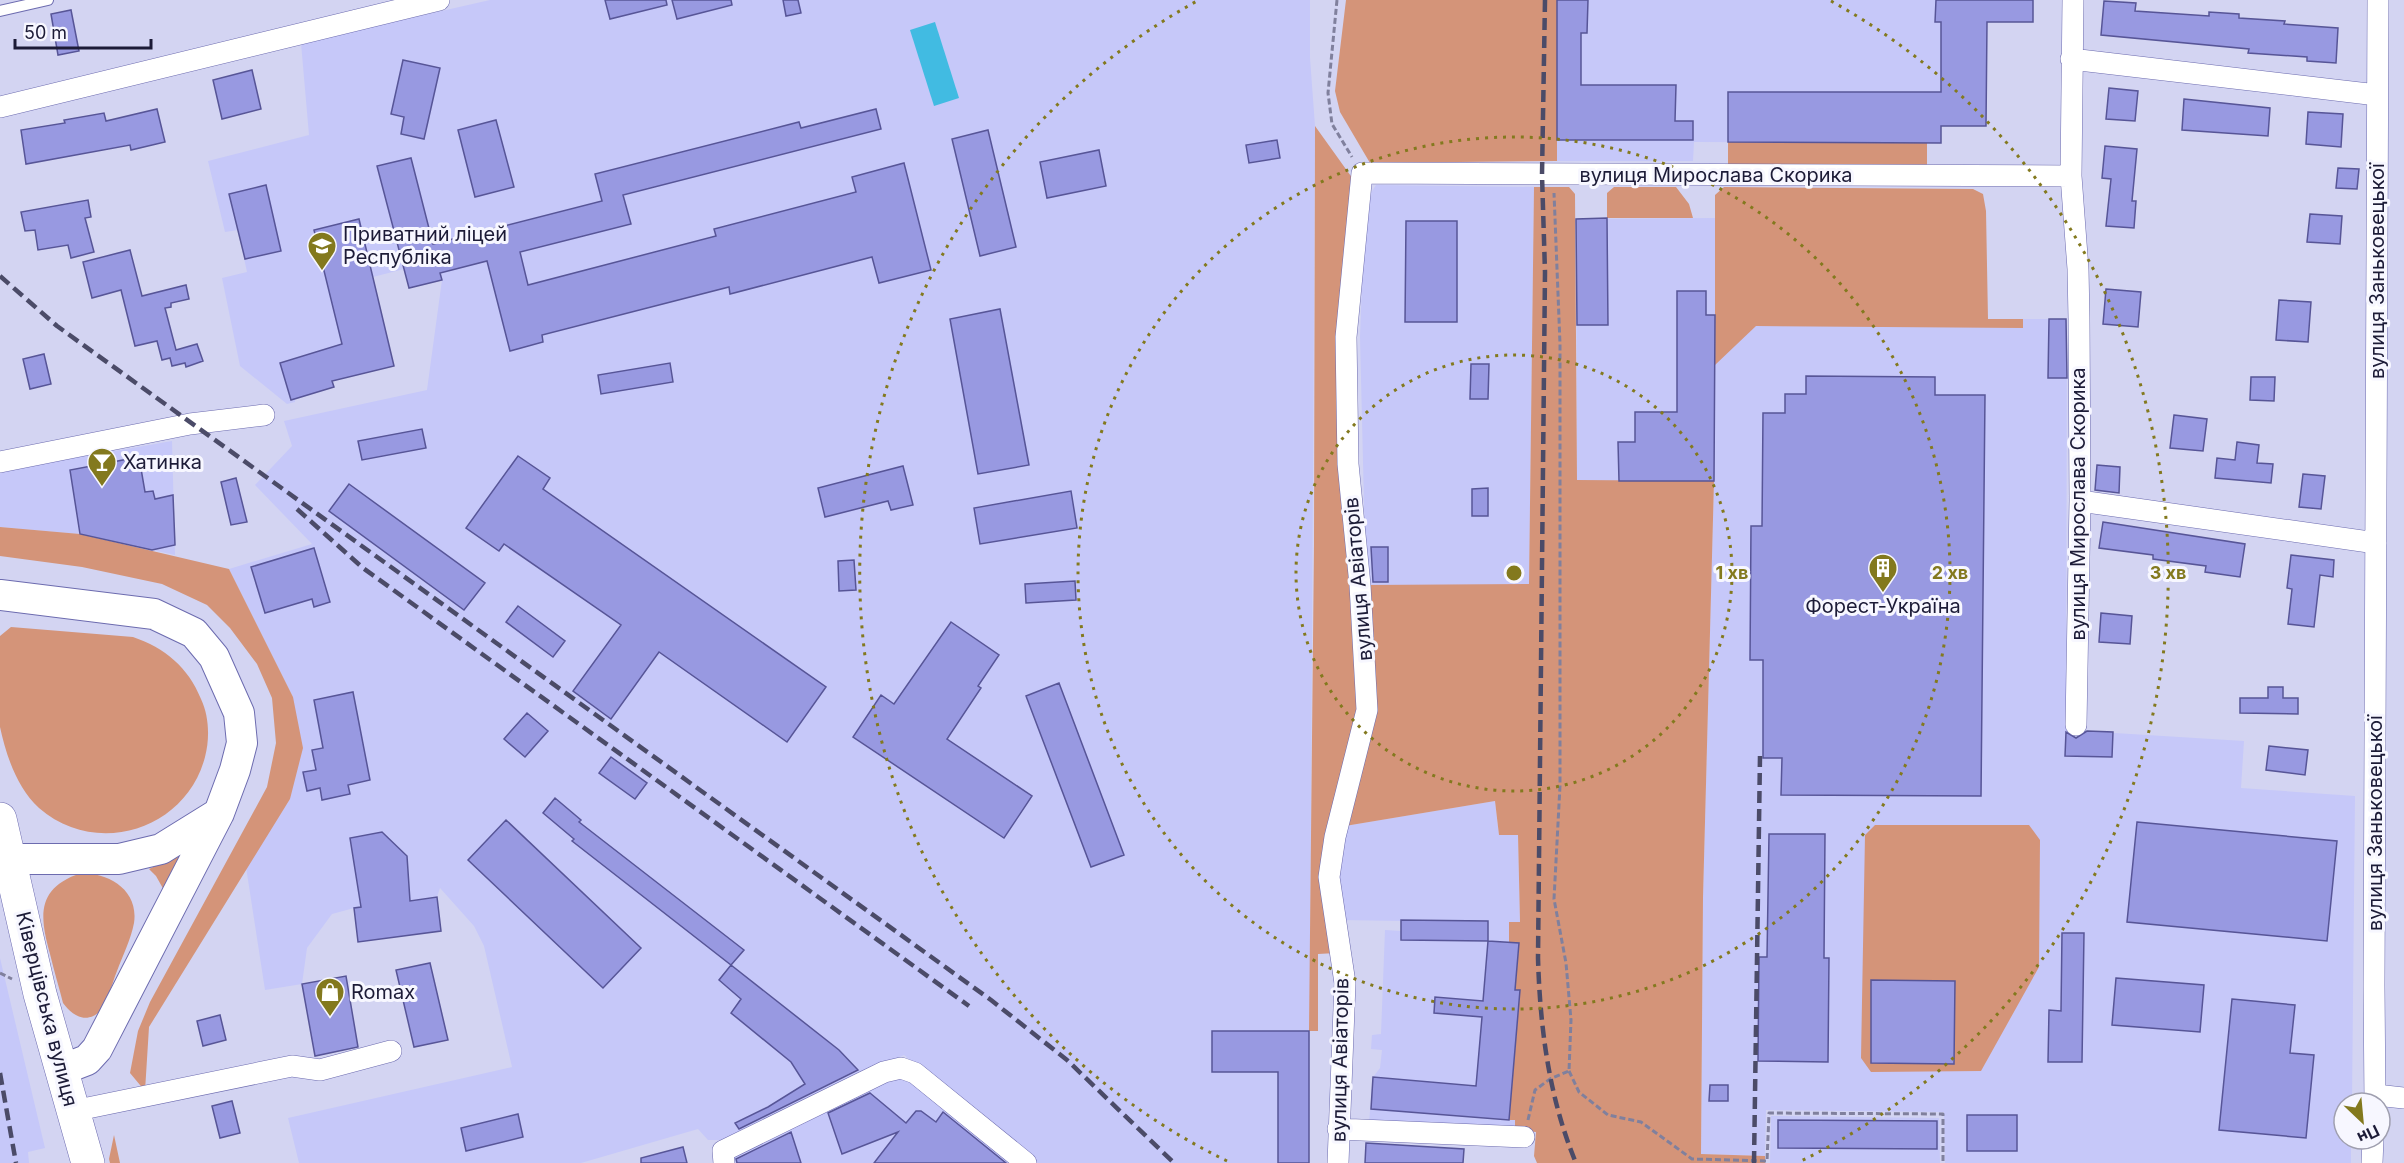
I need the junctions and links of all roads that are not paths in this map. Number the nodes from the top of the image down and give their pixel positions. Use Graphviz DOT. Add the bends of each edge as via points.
graph roads {
  1 [pos="48,0"];
  2 [pos="439,0"];
  3 [pos="2073,0"];
  4 [pos="2378,0"];
  5 [pos="0,11"];
  6 [pos="2071,59"];
  7 [pos="2377,95"];
  8 [pos="0,107"];
  9 [pos="1362,173"];
  10 [pos="2071,176"];
  11 [pos="264,416"];
  12 [pos="0,462"];
  13 [pos="2079,501"];
  14 [pos="2376,543"];
  15 [pos="0,595"];
  16 [pos="2076,725"];
  17 [pos="219,813"];
  18 [pos="0,819"];
  19 [pos="10,859"];
  20 [pos="391,1052"];
  21 [pos="62,1070"];
  22 [pos="2375,1091"];
  23 [pos="73,1112"];
  24 [pos="1338,1129"];
  25 [pos="1524,1137"];
  26 [pos="88,1163"];
  27 [pos="724,1163"];
  28 [pos="1026,1163"];
  29 [pos="1338,1163"];
  1 -- 5 [label="lane"];
  2 -- 8 [label="street"];
  3 -- 6 [label="street, вулиця Мирослава Скорика"];
  4 -- 7 [label="street, вулиця Заньковецької"];
  6 -- 7 [label="street"];
  6 -- 10 [label="street, вулиця Мирослава Скорика"];
  7 -- 14 [label="street, вулиця Заньковецької"];
  9 -- 10 [label="street, вулиця Мирослава Скорика"];
  9 -- 24 [label="street, вулиця Авіаторів" via="1346,337 1348,464 1367,710 1335,837 1329,877 1344,983"];
  10 -- 13 [label="street, вулиця Мирослава Скорика" via="2078,268"];
  11 -- 12 [label="street" via="190,424"];
  13 -- 14 [label="street"];
  13 -- 16 [label="street, вулиця Мирослава Скорика"];
  14 -- 22 [label="street, вулиця Заньковецької"];
  15 -- 17 [label="main road" via="154,614 194,633 214,657 239,712 242,743"];
  17 -- 19 [label="main road" via="161,849 119,859"];
  17 -- 21 [label="main road" via="97,1049 87,1060"];
  18 -- 19 [label="main road, Ківерцівська вулиця"];
  19 -- 21 [label="main road, Ківерцівська вулиця" via="40,994"];
  20 -- 23 [label="street" via="320,1070 292,1066"];
  21 -- 23 [label="main road, Ківерцівська вулиця"];
  23 -- 26 [label="main road, Ківерцівська вулиця"];
  24 -- 25 [label="street"];
  24 -- 29 [label="street, вулиця Авіаторів"];
  27 -- 28 [label="street" via="723,1151 884,1072 902,1068 915,1073"];
}
